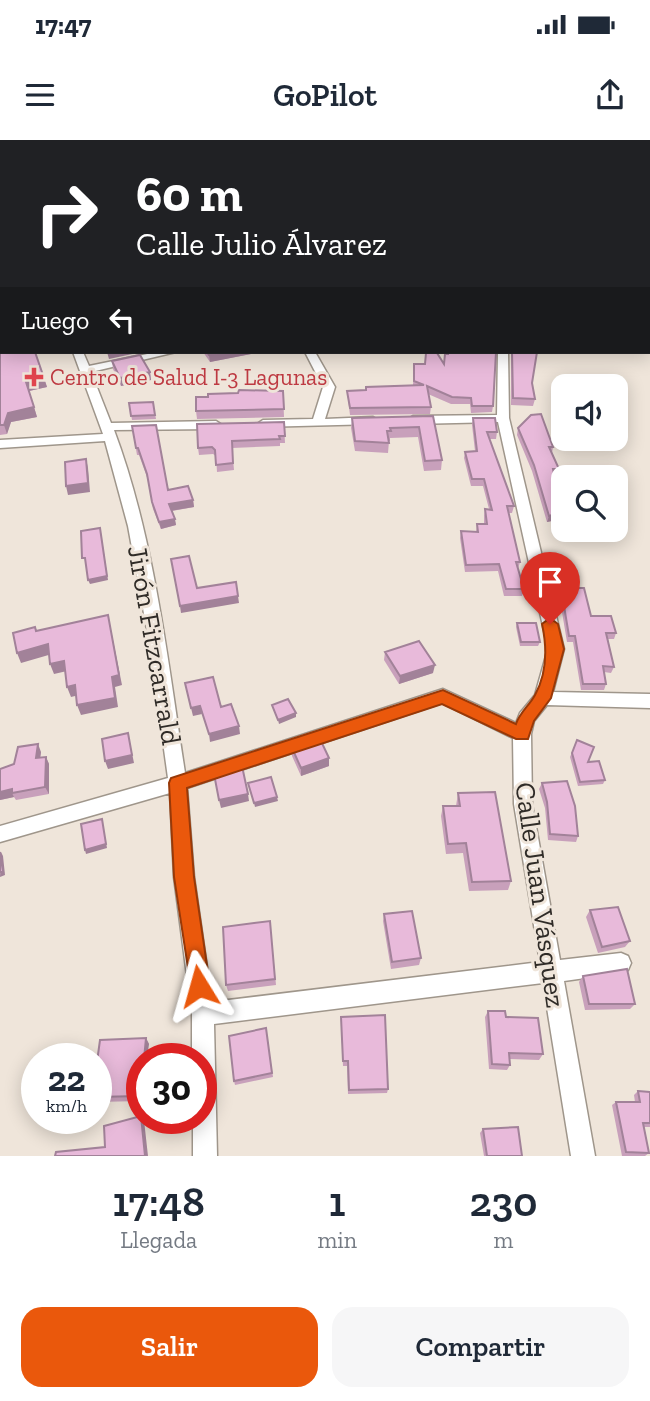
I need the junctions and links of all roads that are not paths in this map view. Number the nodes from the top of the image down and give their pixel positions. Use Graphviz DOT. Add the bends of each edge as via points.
graph roads {
  1 [pos="79,354"];
  2 [pos="162,354"];
  3 [pos="311,354"];
  4 [pos="503,354"];
  5 [pos="86,370"];
  6 [pos="503,418"];
  7 [pos="318,422"];
  8 [pos="250,424"];
  9 [pos="224,425"];
  10 [pos="108,432"];
  11 [pos="0,444"];
  12 [pos="543,698"];
  13 [pos="650,701"];
  14 [pos="522,734"];
  15 [pos="178,783"];
  16 [pos="0,834"];
  17 [pos="621,962"];
  18 [pos="550,970"];
  19 [pos="203,1014"];
  20 [pos="205,1156"];
  21 [pos="583,1156"];
  1 -- 5 [label="street, Jirón Fitzcarrald"];
  2 -- 5 [label="street"];
  3 -- 7 [label="street" via="329,387"];
  4 -- 6 [label="street, Calle Juan Vásquez"];
  5 -- 10 [label="street, Jirón Fitzcarrald"];
  6 -- 7 [label="street"];
  6 -- 12 [label="street, Calle Juan Vásquez" via="556,649"];
  7 -- 8 [label="street"];
  9 -- 10 [label="street"];
  10 -- 11 [label="street"];
  10 -- 15 [label="street, Jirón Fitzcarrald" via="148,589"];
  12 -- 13 [label="street"];
  12 -- 14 [label="street, Calle Juan Vásquez" via="527,718"];
  14 -- 15 [label="street" via="443,696"];
  14 -- 18 [label="street, Calle Juan Vásquez" via="523,804"];
  15 -- 16 [label="street"];
  15 -- 19 [label="street, Jirón Fitzcarrald" via="184,877"];
  17 -- 18 [label="street"];
  18 -- 19 [label="street"];
  18 -- 21 [label="street, Calle Juan Vásquez"];
  19 -- 20 [label="street, Jirón Fitzcarrald"];
}
